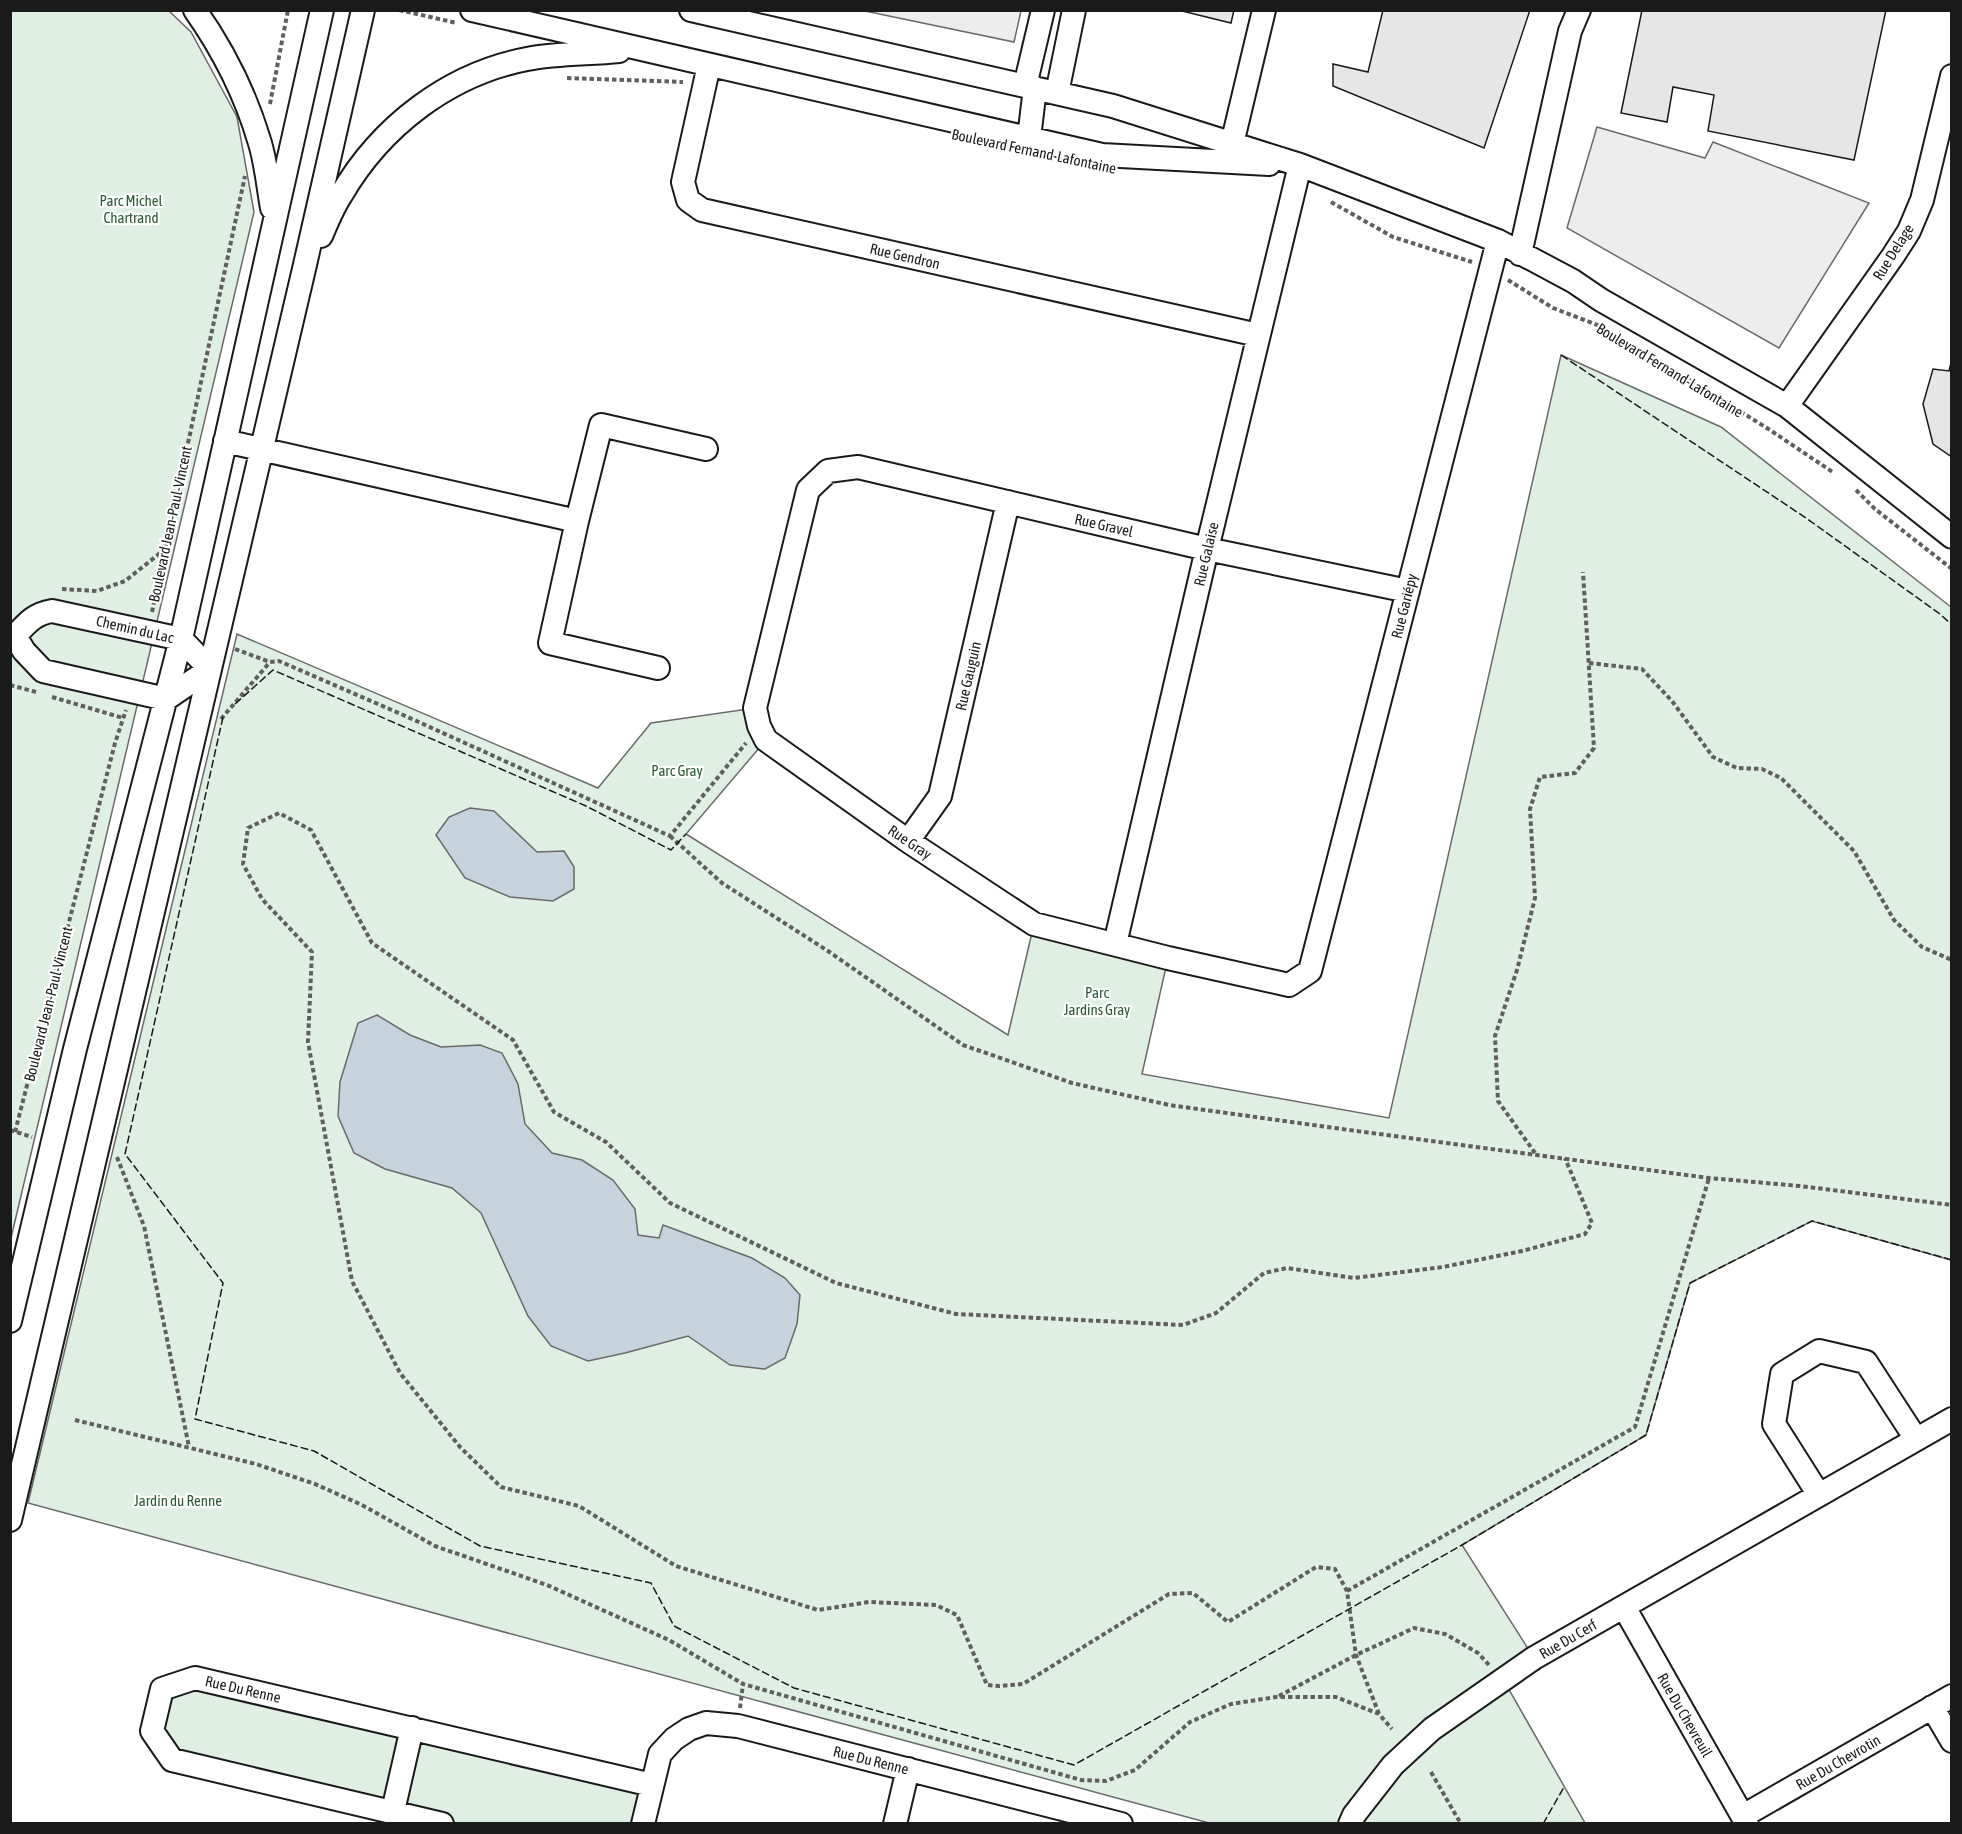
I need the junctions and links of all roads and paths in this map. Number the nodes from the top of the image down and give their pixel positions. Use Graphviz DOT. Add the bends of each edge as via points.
graph roads {
  1 [pos="195,10"];
  2 [pos="288,10"];
  3 [pos="322,10"];
  4 [pos="363,10"];
  5 [pos="399,10"];
  6 [pos="691,10"];
  7 [pos="1043,10"];
  8 [pos="1074,10"];
  9 [pos="1264,10"];
  10 [pos="1579,10"];
  11 [pos="468,18"];
  12 [pos="776,20"];
  13 [pos="640,50"];
  14 [pos="707,74"];
  15 [pos="1952,76"];
  16 [pos="556,77"];
  17 [pos="1030,87"];
  18 [pos="1057,93"];
  19 [pos="270,105"];
  20 [pos="1029,138"];
  21 [pos="1232,144"];
  22 [pos="1300,165"];
  23 [pos="246,172"];
  24 [pos="1293,190"];
  25 [pos="274,219"];
  26 [pos="1498,241"];
  27 [pos="1520,254"];
  28 [pos="1490,267"];
  29 [pos="304,269"];
  30 [pos="1607,328"];
  31 [pos="1258,335"];
  32 [pos="1638,347"];
  33 [pos="1787,406"];
  34 [pos="225,441"];
  35 [pos="262,449"];
  36 [pos="706,449"];
  37 [pos="1837,475"];
  38 [pos="1854,488"];
  39 [pos="1008,502"];
  40 [pos="577,521"];
  41 [pos="1952,537"];
  42 [pos="165,549"];
  43 [pos="1208,549"];
  44 [pos="1952,569"];
  45 [pos="1582,572"];
  46 [pos="59,589"];
  47 [pos="1408,591"];
  48 [pos="158,634"];
  49 [pos="13,636"];
  50 [pos="181,639"];
  51 [pos="231,647"];
  52 [pos="270,662"];
  53 [pos="1589,663"];
  54 [pos="658,668"];
  55 [pos="210,669"];
  56 [pos="10,685"];
  57 [pos="156,696"];
  58 [pos="123,718"];
  59 [pos="217,723"];
  60 [pos="759,726"];
  61 [pos="670,836"];
  62 [pos="908,841"];
  63 [pos="1115,944"];
  64 [pos="1952,960"];
  65 [pos="1310,971"];
  66 [pos="13,1131"];
  67 [pos="120,1146"];
  68 [pos="1535,1154"];
  69 [pos="1565,1158"];
  70 [pos="1708,1178"];
  71 [pos="1952,1204"];
  72 [pos="10,1321"];
  73 [pos="1952,1419"];
  74 [pos="75,1420"];
  75 [pos="1916,1439"];
  76 [pos="189,1447"];
  77 [pos="1819,1495"];
  78 [pos="10,1520"];
  79 [pos="1347,1590"];
  80 [pos="1624,1607"];
  81 [pos="1356,1655"];
  82 [pos="1503,1679"];
  83 [pos="1276,1698"];
  84 [pos="1942,1702"];
  85 [pos="1379,1714"];
  86 [pos="412,1728"];
  87 [pos="1392,1729"];
  88 [pos="1952,1741"];
  89 [pos="908,1769"];
  90 [pos="1431,1772"];
  91 [pos="652,1785"];
  92 [pos="393,1812"];
  93 [pos="1745,1820"];
  94 [pos="442,1824"];
  95 [pos="643,1824"];
  96 [pos="895,1824"];
  97 [pos="1121,1824"];
  98 [pos="1350,1824"];
  99 [pos="1461,1824"];
  1 -- 25 [label="street" via="236,79 260,141"];
  2 -- 19 [label="path"];
  3 -- 25 [label="street"];
  4 -- 29 [label="street"];
  5 -- 11 [label="path"];
  6 -- 12 [label="street, Boulevard Fernand-Lafontaine"];
  7 -- 17 [label="street"];
  8 -- 18 [label="street"];
  9 -- 21 [label="street"];
  10 -- 27 [label="street" via="1570,31"];
  11 -- 13 [label="street, Boulevard Fernand-Lafontaine"];
  12 -- 17 [label="street, Boulevard Fernand-Lafontaine"];
  13 -- 14 [label="street, Boulevard Fernand-Lafontaine"];
  13 -- 29 [label="street" via="530,58 479,72 438,93 371,152 341,194"];
  14 -- 16 [label="path"];
  14 -- 20 [label="street, Boulevard Fernand-Lafontaine"];
  14 -- 31 [label="street, Rue Gendron" via="683,182 688,200 702,210"];
  15 -- 33 [label="street, Rue Delage" via="1922,200 1909,231"];
  17 -- 18 [label="street, Boulevard Fernand-Lafontaine"];
  17 -- 20 [label="street, Boulevard Fernand-Lafontaine"];
  18 -- 21 [label="street, Boulevard Fernand-Lafontaine" via="1113,105"];
  20 -- 22 [label="street, Boulevard Fernand-Lafontaine" via="1101,155"];
  21 -- 22 [label="street, Boulevard Fernand-Lafontaine"];
  22 -- 24 [label="street, Rue Galaise"];
  22 -- 26 [label="street, Boulevard Fernand-Lafontaine"];
  23 -- 42 [label="path, Boulevard Jean-Paul-Vincent"];
  24 -- 28 [label="path, Boulevard Fernand-Lafontaine" via="1323,197 1393,237"];
  24 -- 31 [label="street, Rue Galaise"];
  25 -- 34 [label="street"];
  26 -- 27 [label="street, Boulevard Fernand-Lafontaine"];
  26 -- 28 [label="street, Rue Gariépy"];
  27 -- 33 [label="street, Boulevard Fernand-Lafontaine"];
  28 -- 30 [label="path, Boulevard Fernand-Lafontaine" via="1553,308"];
  28 -- 47 [label="street, Rue Gariépy"];
  29 -- 35 [label="street"];
  31 -- 43 [label="street, Rue Galaise"];
  32 -- 37 [label="path, Boulevard Fernand-Lafontaine"];
  33 -- 41 [label="street, Boulevard Fernand-Lafontaine"];
  34 -- 35 [label="street"];
  34 -- 50 [label="street"];
  35 -- 40 [label="street"];
  35 -- 55 [label="street"];
  36 -- 40 [label="street" via="601,425"];
  38 -- 44 [label="path"];
  39 -- 43 [label="street, Rue Gravel"];
  39 -- 60 [label="street, Rue Gravel" via="858,467 828,471 808,490 754,708"];
  39 -- 62 [label="street, Rue Gauguin" via="940,795"];
  40 -- 54 [label="street" via="550,643"];
  42 -- 46 [label="path, Chemin du Lac" via="125,581 98,591"];
  42 -- 48 [label="path, Boulevard Jean-Paul-Vincent" via="151,616"];
  43 -- 47 [label="street, Rue Gravel"];
  43 -- 63 [label="street, Rue Galaise"];
  45 -- 53 [label="path"];
  47 -- 65 [label="street, Rue Gariépy"];
  48 -- 49 [label="street, Chemin du Lac" via="52,611 39,613"];
  48 -- 50 [label="street, Chemin du Lac"];
  49 -- 57 [label="street, Chemin du Lac" via="43,671"];
  50 -- 55 [label="street, Chemin du Lac"];
  50 -- 57 [label="street"];
  51 -- 52 [label="path"];
  52 -- 59 [label="path"];
  52 -- 61 [label="path" via="279,661"];
  53 -- 64 [label="path" via="1642,669 1672,701 1713,758 1737,768 1762,769 1781,778 1854,851 1894,920 1923,947"];
  53 -- 68 [label="path" via="1594,748 1575,773 1540,777 1530,809 1535,898 1495,1036 1498,1101"];
  55 -- 57 [label="street"];
  55 -- 78 [label="street"];
  56 -- 58 [label="path"];
  57 -- 58 [label="path, Boulevard Jean-Paul-Vincent" via="127,707"];
  57 -- 72 [label="street"];
  58 -- 66 [label="path, Boulevard Jean-Paul-Vincent"];
  60 -- 61 [label="path"];
  60 -- 62 [label="street, Rue Gray" via="766,740"];
  61 -- 68 [label="path" via="722,883 963,1045 1072,1083 1169,1105"];
  62 -- 63 [label="street, Rue Gray" via="1034,924"];
  63 -- 65 [label="street, Rue Gray" via="1289,985"];
  67 -- 76 [label="path" via="117,1157 144,1226"];
  68 -- 69 [label="path"];
  69 -- 70 [label="path"];
  69 -- 79 [label="path" via="1592,1223 1585,1234 1563,1241 1443,1267 1354,1278 1287,1268 1264,1273 1216,1313 1183,1325 956,1314 836,1283 670,1203 606,1142 554,1112 513,1040 372,944 311,830 279,813 248,828 243,864 262,899 312,952 308,1042 352,1281 400,1373 460,1447 501,1487 579,1506 676,1566 818,1610 869,1602 936,1605 957,1615 987,1684 999,1686 1023,1684 1169,1594 1193,1593 1228,1622 1316,1568 1335,1569"];
  70 -- 71 [label="path"];
  70 -- 79 [label="path" via="1635,1427"];
  73 -- 75 [label="street, Rue Du Cerf"];
  74 -- 76 [label="path"];
  75 -- 77 [label="street, Rue Du Cerf"];
  75 -- 77 [label="street" via="1866,1362 1819,1352 1782,1374 1774,1424"];
  76 -- 83 [label="path" via="315,1484 435,1546 548,1585 669,1640 743,1684 1081,1780 1106,1781 1135,1770 1191,1722 1231,1704"];
  77 -- 80 [label="street, Rue Du Cerf"];
  79 -- 81 [label="path"];
  80 -- 82 [label="street, Rue Du Cerf"];
  80 -- 93 [label="street, Rue Du Chevreuil"];
  81 -- 82 [label="path" via="1414,1628 1445,1634 1478,1653"];
  81 -- 83 [label="path"];
  81 -- 85 [label="path"];
  82 -- 98 [label="street, Rue Du Cerf" via="1432,1729 1393,1765"];
  83 -- 85 [label="path" via="1336,1697"];
  84 -- 88 [label="street, Rue Du Chevrotin"];
  84 -- 93 [label="street, Rue Du Chevrotin"];
  85 -- 87 [label="path"];
  86 -- 91 [label="street, Rue Du Renne"];
  86 -- 92 [label="street"];
  86 -- 92 [label="street, Rue Du Renne" via="195,1678 162,1689 152,1731 172,1760"];
  89 -- 91 [label="street, Rue Du Renne" via="738,1726 706,1723 681,1734 660,1754"];
  89 -- 96 [label="street"];
  89 -- 97 [label="street, Rue Du Renne"];
  90 -- 99 [label="path"];
  91 -- 95 [label="street, Rue Du Renne"];
  92 -- 94 [label="street, Rue Du Renne"];
}
